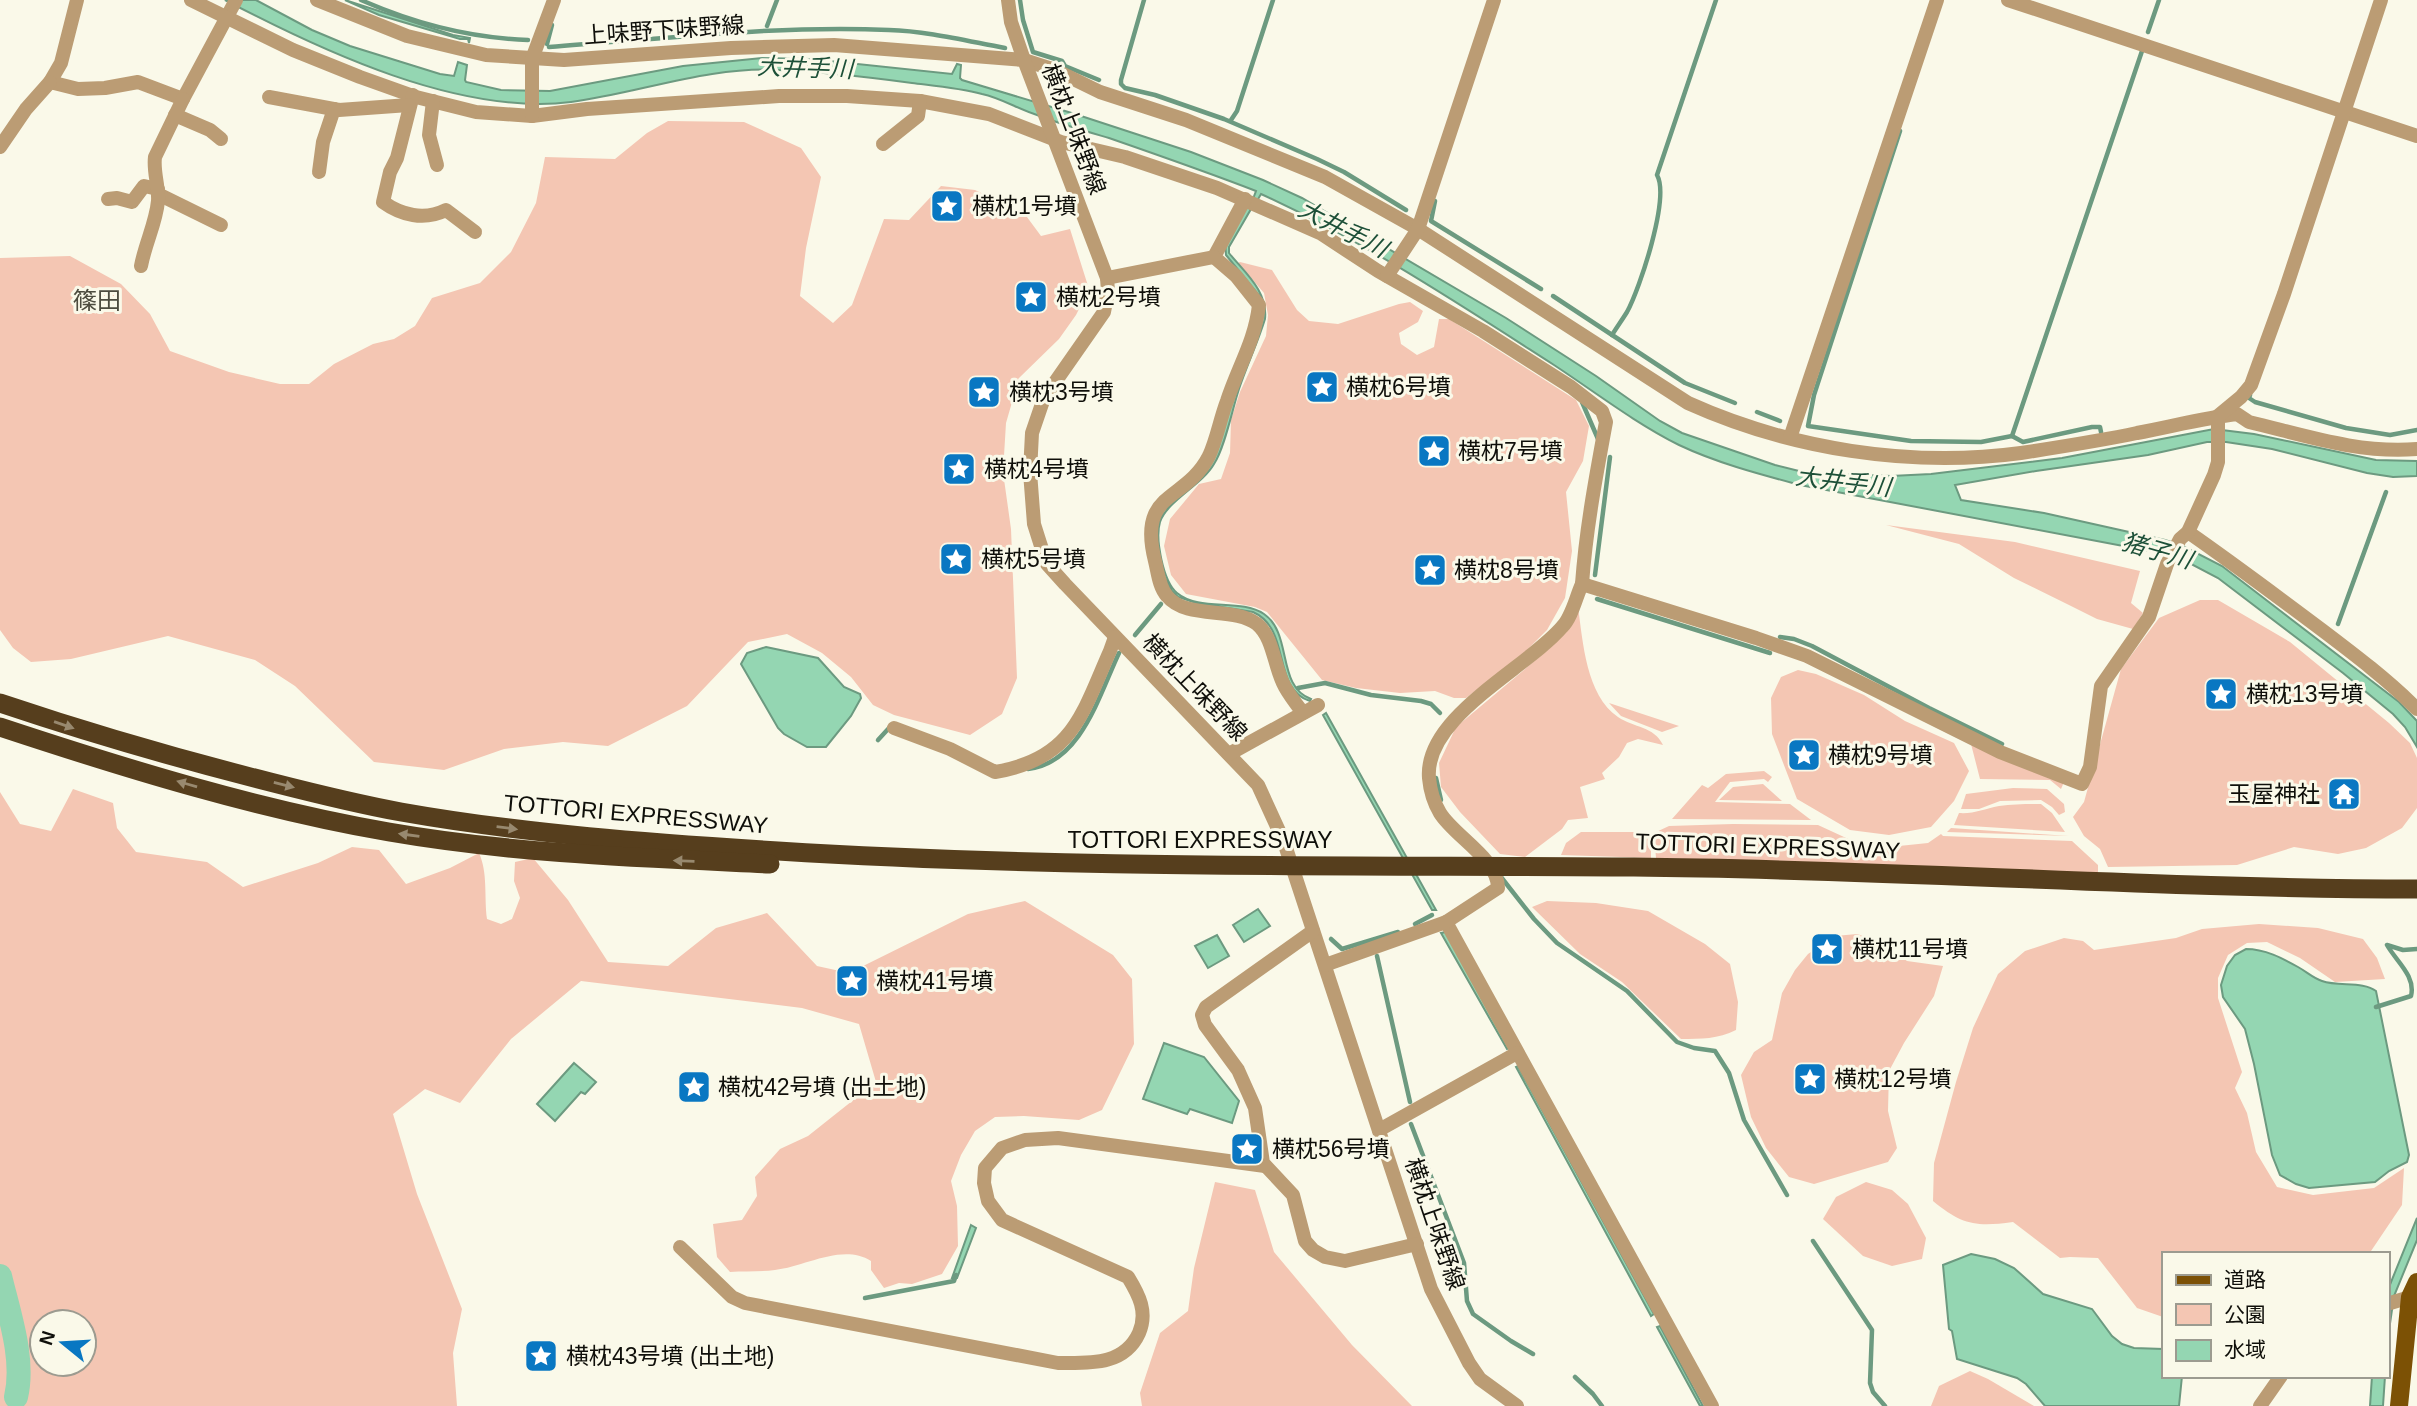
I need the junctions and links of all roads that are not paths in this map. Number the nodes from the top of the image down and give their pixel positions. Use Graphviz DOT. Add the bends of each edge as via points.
graph roads {
  1 [pos="77,0"];
  2 [pos="191,0"];
  3 [pos="317,0"];
  4 [pos="554,0"];
  5 [pos="1009,0"];
  6 [pos="1494,0"];
  7 [pos="1937,0"];
  8 [pos="2008,0"];
  9 [pos="2381,0"];
  10 [pos="230,10"];
  11 [pos="532,59"];
  12 [pos="1024,60"];
  13 [pos="50,82"];
  14 [pos="269,97"];
  15 [pos="183,99"];
  16 [pos="411,100"];
  17 [pos="433,101"];
  18 [pos="920,101"];
  19 [pos="334,109"];
  20 [pos="2344,112"];
  21 [pos="175,115"];
  22 [pos="532,116"];
  23 [pos="2417,136"];
  24 [pos="1052,138"];
  25 [pos="221,139"];
  26 [pos="883,144"];
  27 [pos="0,147"];
  28 [pos="438,164"];
  29 [pos="319,172"];
  30 [pos="158,191"];
  31 [pos="108,199"];
  32 [pos="1245,199"];
  33 [pos="221,225"];
  34 [pos="1418,229"];
  35 [pos="475,232"];
  36 [pos="1214,257"];
  37 [pos="141,266"];
  38 [pos="1387,276"];
  39 [pos="1107,278"];
  40 [pos="2218,416"];
  41 [pos="1790,438"];
  42 [pos="2417,449"];
  43 [pos="2188,532"];
  44 [pos="1582,584"];
  45 [pos="1115,637"];
  46 [pos="0,703"];
  47 [pos="1318,705"];
  48 [pos="2417,709"];
  49 [pos="1303,713"];
  50 [pos="0,727"];
  51 [pos="894,729"];
  52 [pos="1229,754"];
  53 [pos="1071,869"];
  54 [pos="2415,894"];
  55 [pos="1446,922"];
  56 [pos="1313,931"];
  57 [pos="1325,965"];
  58 [pos="1517,1053"];
  59 [pos="1379,1130"];
  60 [pos="1265,1166"];
  61 [pos="1417,1244"];
  62 [pos="680,1247"];
  63 [pos="2413,1289"];
  64 [pos="2389,1303"];
  65 [pos="2280,1378"];
  66 [pos="1517,1406"];
  67 [pos="1712,1406"];
  68 [pos="2260,1406"];
  69 [pos="2399,1406"];
  1 -- 13 [label="street" via="61,62"];
  2 -- 10 [label="street"];
  3 -- 11 [label="street, 上味野下味野線" via="407,36 486,55"];
  4 -- 11 [label="street"];
  5 -- 12 [label="street, 横枕上味野線"];
  6 -- 34 [label="street"];
  7 -- 41 [label="street"];
  8 -- 20 [label="street"];
  9 -- 20 [label="street"];
  10 -- 15 [label="street"];
  10 -- 16 [label="street" via="293,50"];
  11 -- 12 [label="street, 上味野下味野線" via="834,45"];
  11 -- 22 [label="street"];
  12 -- 24 [label="street, 横枕上味野線"];
  12 -- 34 [label="street, 上味野下味野線" via="1325,177"];
  13 -- 15 [label="street" via="78,89 138,82"];
  13 -- 27 [label="street"];
  14 -- 19 [label="street"];
  15 -- 21 [label="street"];
  16 -- 17 [label="street"];
  16 -- 19 [label="street"];
  16 -- 35 [label="street" via="383,202 412,215 446,210"];
  17 -- 22 [label="street"];
  17 -- 28 [label="street" via="429,135"];
  18 -- 22 [label="street" via="779,96"];
  18 -- 24 [label="street" via="989,114"];
  18 -- 26 [label="street" via="918,116"];
  19 -- 29 [label="street"];
  20 -- 23 [label="street"];
  20 -- 40 [label="street" via="2251,385"];
  21 -- 25 [label="street"];
  21 -- 30 [label="street" via="155,157"];
  24 -- 32 [label="street" via="1125,157"];
  24 -- 39 [label="street, 横枕上味野線"];
  30 -- 31 [label="street" via="144,186 132,202"];
  30 -- 33 [label="street"];
  30 -- 37 [label="street"];
  32 -- 36 [label="street"];
  32 -- 38 [label="street" via="1320,233"];
  34 -- 38 [label="street"];
  34 -- 41 [label="street, 上味野下味野線" via="1673,395 1718,417"];
  36 -- 39 [label="street"];
  36 -- 49 [label="street" via="1259,305 1256,328 1208,457 1157,509 1150,540 1160,582 1170,599 1186,607 1245,618 1261,628 1284,686"];
  38 -- 44 [label="street" via="1550,373 1606,417"];
  39 -- 45 [label="street, 横枕上味野線" via="1104,312 1044,398 1032,433 1030,472 1034,524 1047,564"];
  40 -- 41 [label="street, 上味野下味野線" via="1994,456 1875,454"];
  40 -- 42 [label="street" via="2236,414 2249,422 2351,446"];
  40 -- 43 [label="street" via="2218,462"];
  43 -- 44 [label="street" via="2167,564 2149,617 2101,686 2090,767 2082,784 2000,752 1807,656"];
  43 -- 48 [label="street" via="2334,639"];
  44 -- 55 [label="street" via="1565,625 1538,652 1469,704 1436,741 1428,764 1430,788 1440,813 1483,856 1498,882 1498,888"];
  45 -- 51 [label="street" via="1071,733 1032,762 995,772 950,749"];
  45 -- 52 [label="street, 横枕上味野線"];
  46 -- 53 [label="highway, TOTTORI EXPRESSWAY, one-way" via="193,763 439,818 721,848"];
  47 -- 49 [label="street"];
  49 -- 52 [label="street"];
  53 -- 50 [label="highway, TOTTORI EXPRESSWAY, one-way" via="638,859 496,847 290,812"];
  52 -- 56 [label="street, 横枕上味野線" via="1258,785 1284,842"];
  53 -- 54 [label="highway, TOTTORI EXPRESSWAY" via="1895,874"];
  55 -- 57 [label="street"];
  55 -- 58 [label="street"];
  56 -- 57 [label="street, 横枕上味野線"];
  56 -- 60 [label="street" via="1206,1007 1202,1015 1238,1070 1255,1108"];
  57 -- 59 [label="street, 横枕上味野線"];
  58 -- 59 [label="street"];
  58 -- 67 [label="street"];
  59 -- 61 [label="street, 横枕上味野線"];
  60 -- 61 [label="street" via="1293,1195 1304,1241 1325,1257 1345,1261"];
  60 -- 62 [label="street" via="1058,1139 1025,1140 1002,1148 985,1168 984,1183 988,1201 1002,1220 1128,1276 1140,1295 1144,1320 1129,1350 1087,1363 1058,1363 745,1303 732,1297"];
  61 -- 66 [label="street, 横枕上味野線" via="1431,1289 1469,1363 1480,1379"];
  63 -- 64 [label="street"];
  63 -- 69 [label="main road"];
  65 -- 68 [label="street"];
}
